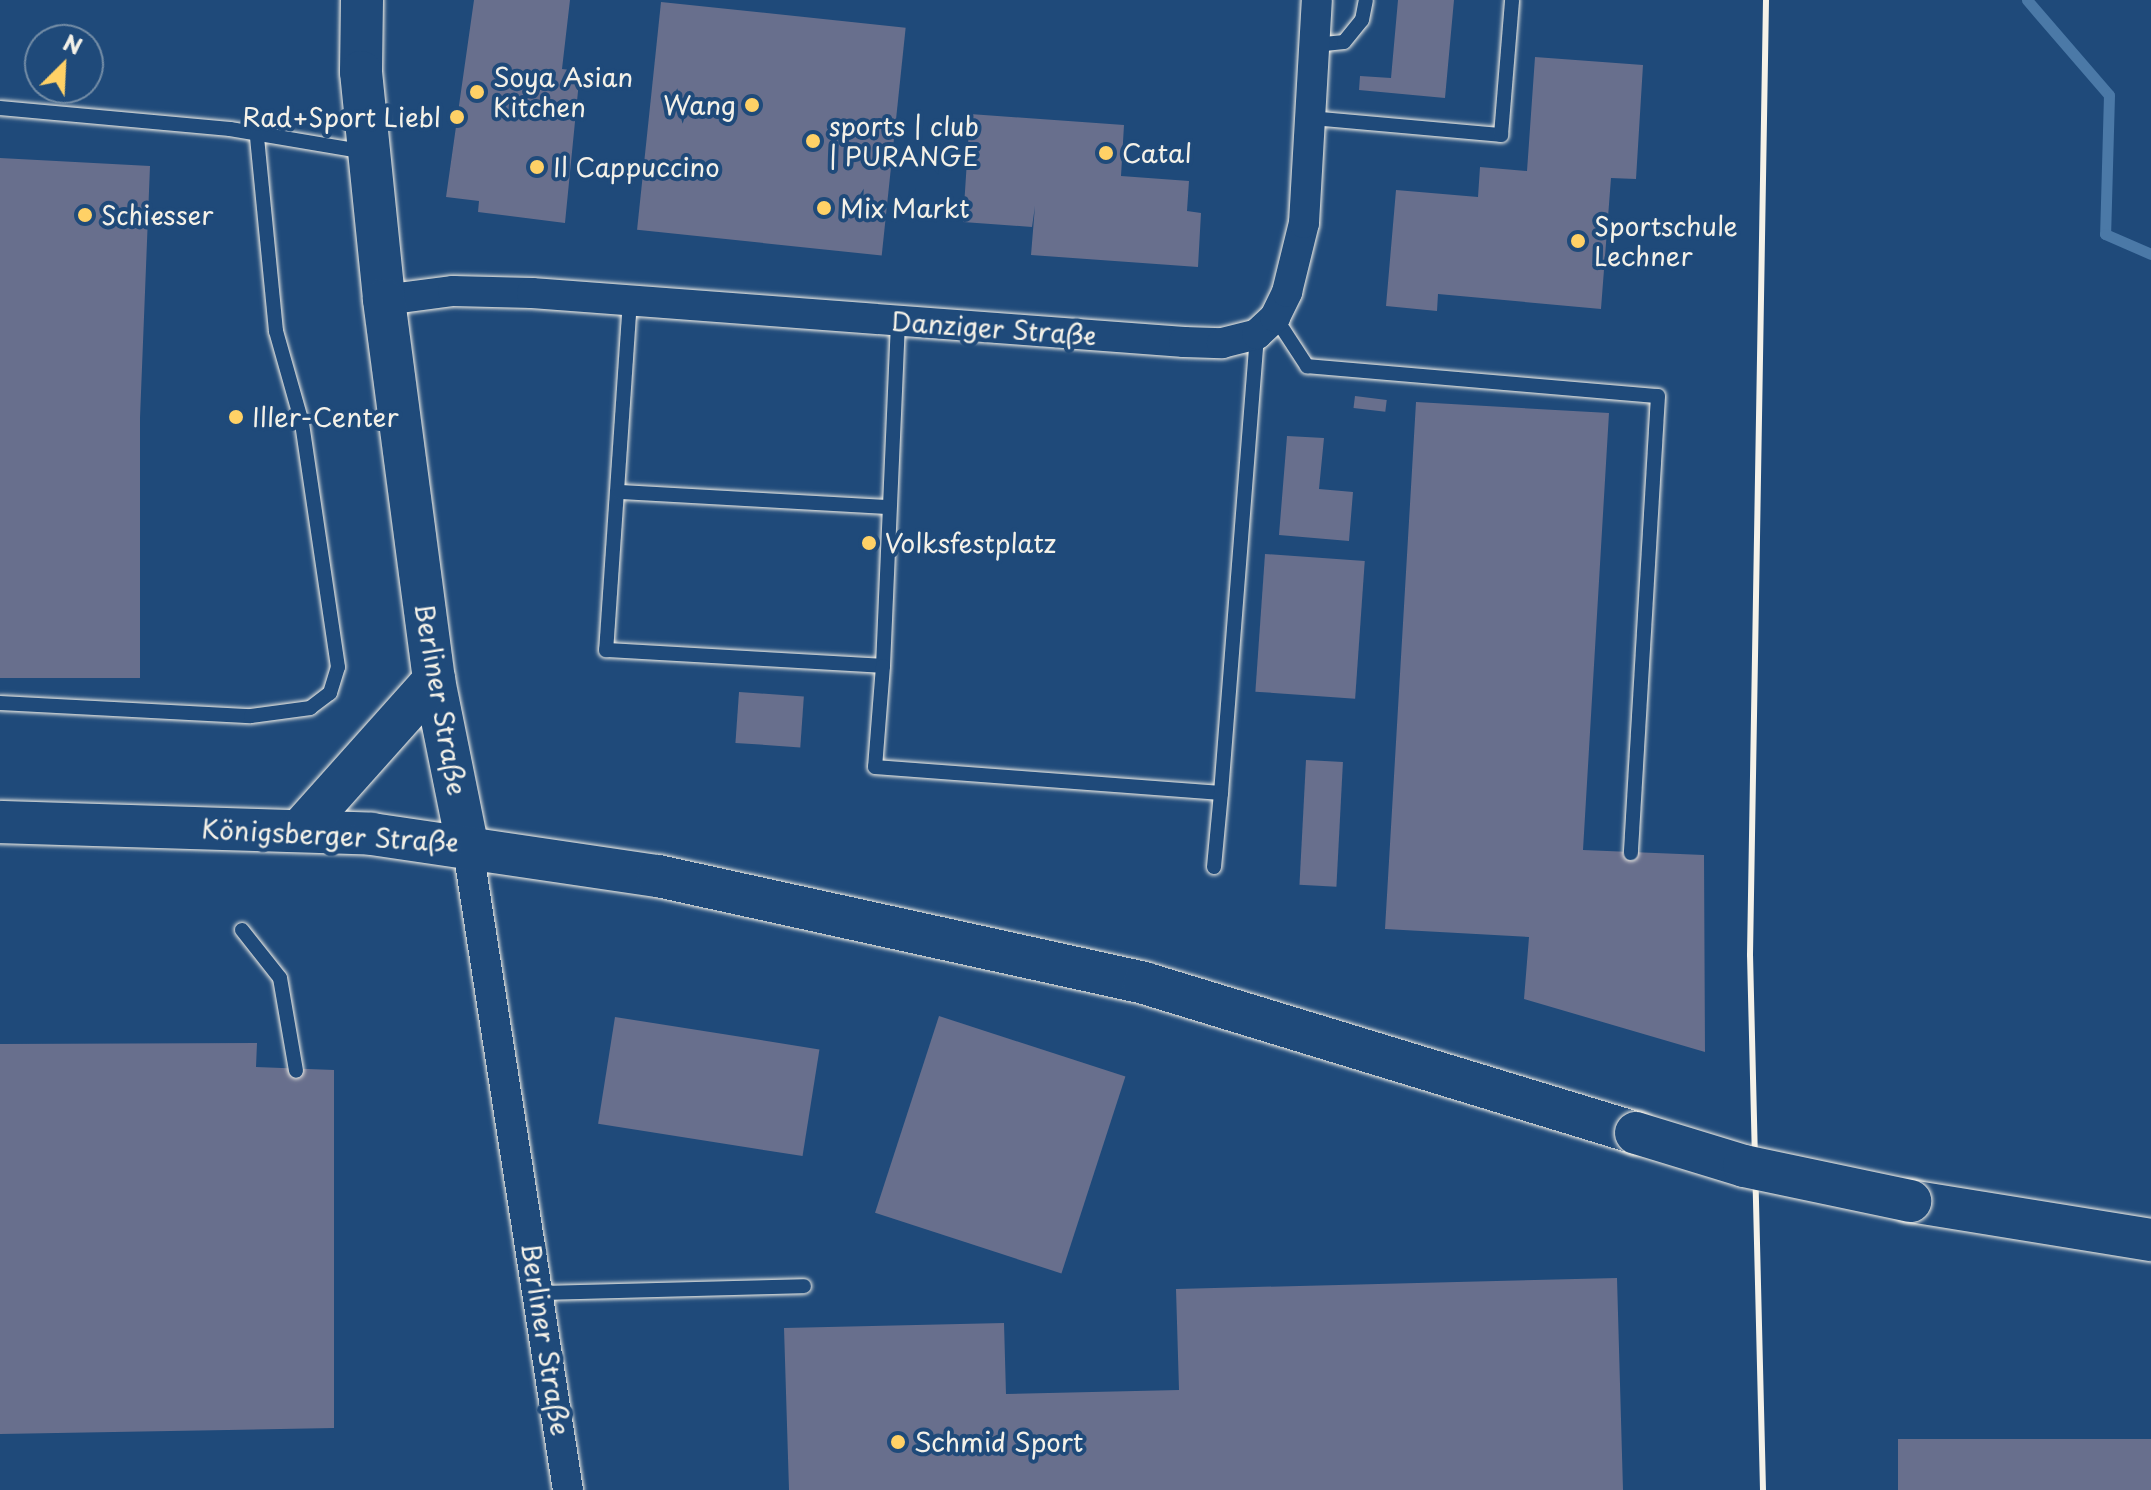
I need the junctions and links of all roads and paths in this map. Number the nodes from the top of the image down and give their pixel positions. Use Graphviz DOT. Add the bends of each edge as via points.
graph roads {
  1 [pos="362,0"];
  2 [pos="1317,0"];
  3 [pos="1366,0"];
  4 [pos="1512,0"];
  5 [pos="1315,45"];
  6 [pos="0,108"];
  7 [pos="1311,118"];
  8 [pos="257,136"];
  9 [pos="371,152"];
  10 [pos="384,300"];
  11 [pos="630,300"];
  12 [pos="898,322"];
  13 [pos="1266,326"];
  14 [pos="619,492"];
  15 [pos="889,507"];
  16 [pos="883,666"];
  17 [pos="434,680"];
  18 [pos="0,703"];
  19 [pos="1221,793"];
  20 [pos="0,822"];
  21 [pos="301,829"];
  22 [pos="467,843"];
  23 [pos="1631,853"];
  24 [pos="1214,867"];
  25 [pos="242,930"];
  26 [pos="296,1071"];
  27 [pos="2151,1240"];
  28 [pos="804,1286"];
  29 [pos="539,1293"];
  30 [pos="568,1490"];
  1 -- 9 [label="main road, Berliner Straße" via="361,72"];
  2 -- 5 [label="street"];
  3 -- 5 [label="lane" via="1362,20 1344,42"];
  4 -- 7 [label="lane" via="1501,135"];
  5 -- 7 [label="street"];
  6 -- 8 [label="lane"];
  7 -- 13 [label="street" via="1304,223"];
  8 -- 9 [label="lane"];
  8 -- 18 [label="lane" via="276,331 302,423 338,667 330,693 310,708 251,716"];
  9 -- 10 [label="main road, Berliner Straße"];
  10 -- 11 [label="street, Danziger Straße" via="453,291"];
  10 -- 17 [label="main road, Berliner Straße"];
  11 -- 12 [label="street, Danziger Straße"];
  11 -- 14 [label="lane"];
  12 -- 13 [label="street, Danziger Straße" via="1222,343"];
  12 -- 15 [label="lane"];
  13 -- 19 [label="lane"];
  13 -- 23 [label="lane" via="1307,366 1658,396"];
  14 -- 15 [label="lane"];
  14 -- 16 [label="lane" via="606,650"];
  15 -- 16 [label="lane"];
  16 -- 19 [label="lane" via="875,767"];
  17 -- 21 [label="main road"];
  17 -- 22 [label="main road, Berliner Straße"];
  19 -- 24 [label="lane"];
  20 -- 21 [label="main road, Königsberger Straße"];
  21 -- 22 [label="main road, Königsberger Straße"];
  22 -- 27 [label="main road, Königsberger Straße, bridge" via="658,876 1144,983 1744,1166 1910,1201"];
  22 -- 29 [label="street, Berliner Straße"];
  25 -- 26 [label="lane" via="280,978"];
  28 -- 29 [label="lane"];
  29 -- 30 [label="street, Berliner Straße"];
}
